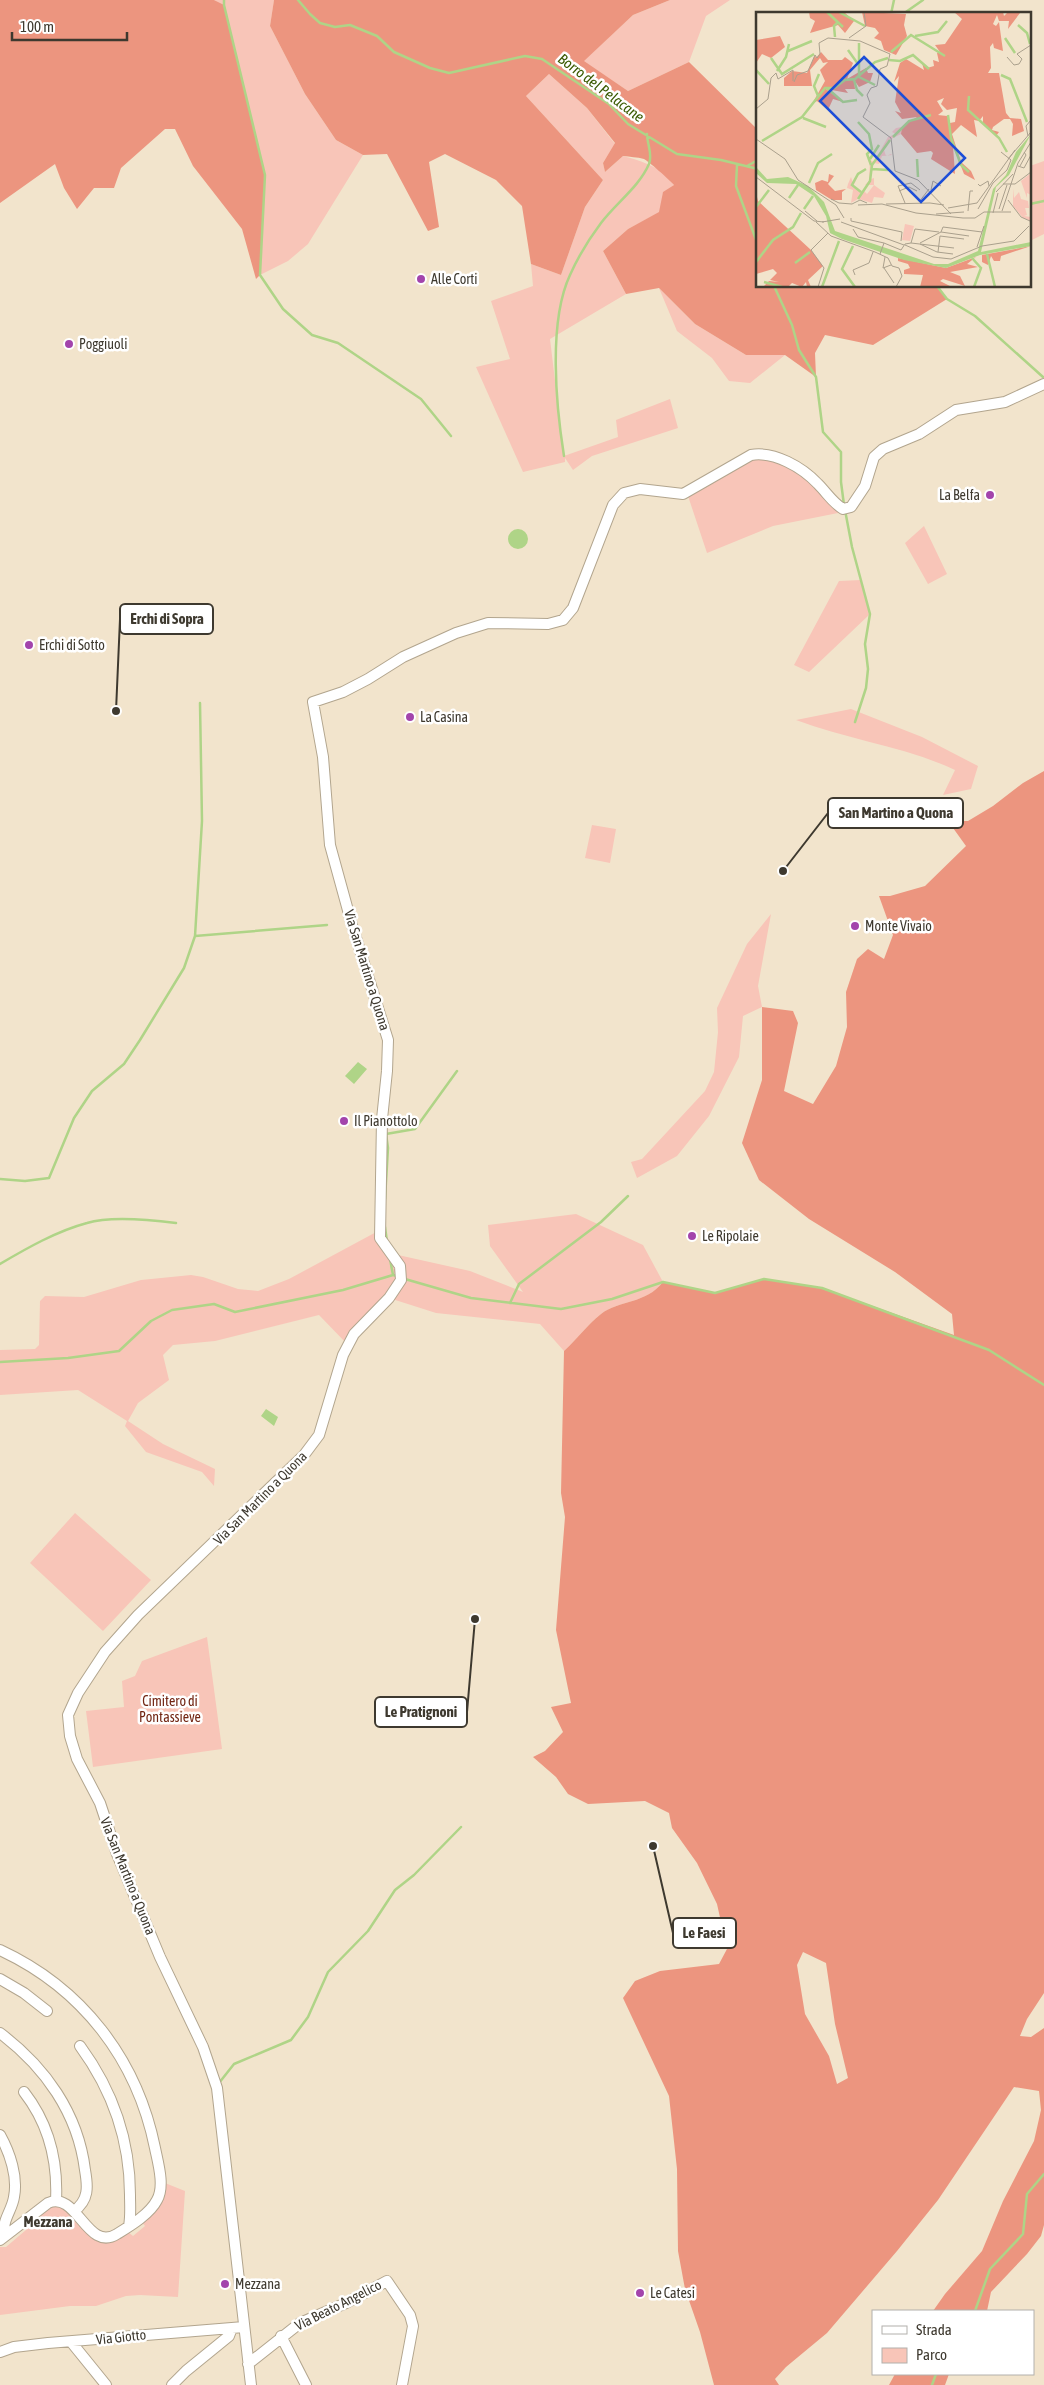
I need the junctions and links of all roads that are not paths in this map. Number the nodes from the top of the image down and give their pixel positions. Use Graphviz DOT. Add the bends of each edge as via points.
graph roads {
  1 [pos="1044,384"];
  2 [pos="0,1950"];
  3 [pos="0,1979"];
  4 [pos="47,2011"];
  5 [pos="0,2033"];
  6 [pos="80,2046"];
  7 [pos="24,2092"];
  8 [pos="0,2136"];
  9 [pos="56,2201"];
  10 [pos="74,2211"];
  11 [pos="129,2226"];
  12 [pos="3,2237"];
  13 [pos="237,2331"];
  14 [pos="281,2336"];
  15 [pos="72,2342"];
  16 [pos="0,2352"];
  17 [pos="248,2364"];
  18 [pos="106,2385"];
  19 [pos="172,2385"];
  20 [pos="251,2385"];
  21 [pos="306,2385"];
  22 [pos="402,2385"];
  1 -- 13 [label="street, Via San Martino a Quona" via="1005,402 956,410 919,434 883,449 874,457 865,486 850,508 843,509 834,503 802,470 761,453 751,455 683,494 640,489 624,493 613,504 573,608 563,620 548,624 488,623 456,633 403,657 343,692 313,702 330,845 388,1040 382,1118 380,1238 400,1266 400,1280 389,1298 354,1334 342,1355 319,1435 304,1455 138,1615 104,1652 68,1715 77,1759 100,1803 117,1854 203,2047 217,2088"];
  2 -- 11 [label="street" via="38,1970 78,2002 113,2044 134,2080 152,2133 160,2188 155,2203"];
  3 -- 4 [label="street"];
  5 -- 10 [label="street" via="40,2070 64,2102 81,2144 87,2193 83,2203"];
  6 -- 11 [label="street" via="106,2087 123,2130 130,2167"];
  7 -- 9 [label="street" via="41,2119 51,2145 56,2169"];
  8 -- 12 [label="street" via="11,2162 15,2186"];
  9 -- 10 [label="street"];
  9 -- 12 [label="street" via="48,2203"];
  10 -- 11 [label="street" via="88,2228 103,2237 112,2237"];
  13 -- 15 [label="street, Via Giotto"];
  13 -- 17 [label="street, Via San Martino a Quona"];
  13 -- 19 [label="street"];
  14 -- 17 [label="street, Via Beato Angelico"];
  14 -- 21 [label="street"];
  14 -- 22 [label="street, Via Beato Angelico" via="300,2323 387,2280 410,2315 413,2326"];
  15 -- 16 [label="street, Via Giotto" via="14,2347"];
  15 -- 18 [label="street"];
  17 -- 20 [label="street, Via San Martino a Quona"];
}
